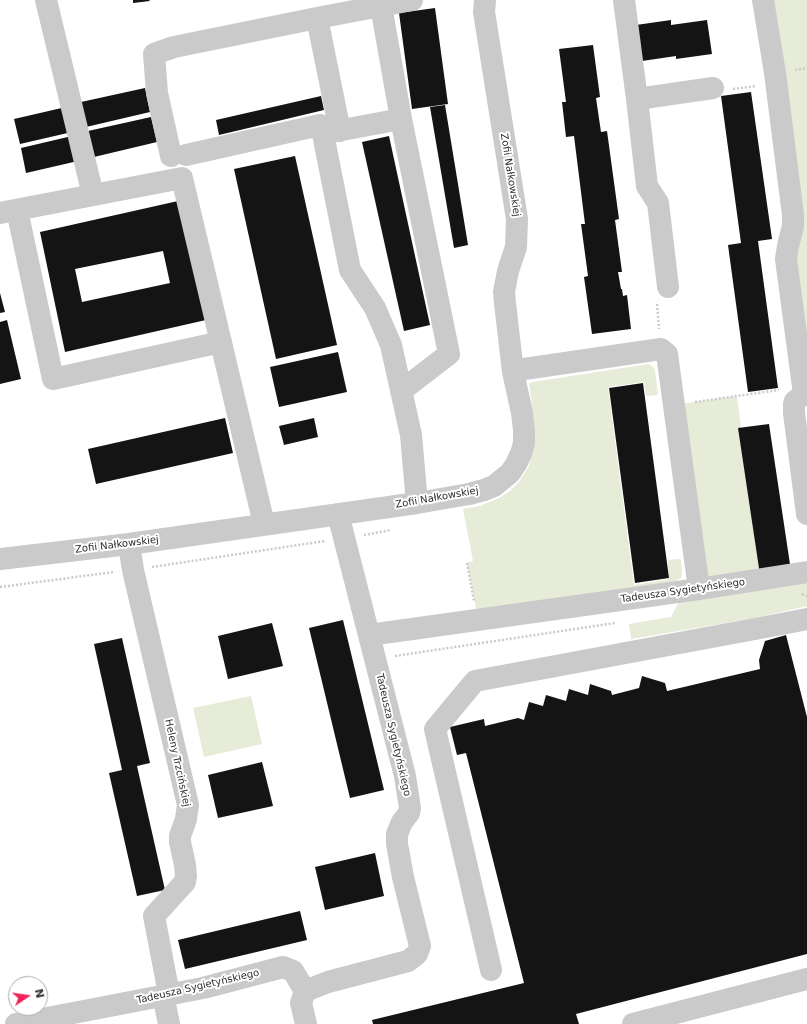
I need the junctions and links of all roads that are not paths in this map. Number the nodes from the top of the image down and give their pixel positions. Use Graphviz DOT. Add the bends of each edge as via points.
graph roads {
  1 [pos="46,0"];
  2 [pos="412,0"];
  3 [pos="485,0"];
  4 [pos="624,0"];
  5 [pos="763,0"];
  6 [pos="381,6"];
  7 [pos="317,18"];
  8 [pos="713,88"];
  9 [pos="637,100"];
  10 [pos="401,119"];
  11 [pos="331,132"];
  12 [pos="93,195"];
  13 [pos="8,211"];
  14 [pos="668,287"];
  15 [pos="221,342"];
  16 [pos="514,372"];
  17 [pos="401,391"];
  18 [pos="805,392"];
  19 [pos="417,503"];
  20 [pos="338,514"];
  21 [pos="807,514"];
  22 [pos="264,524"];
  23 [pos="128,544"];
  24 [pos="0,559"];
  25 [pos="807,572"];
  26 [pos="699,589"];
  27 [pos="807,618"];
  28 [pos="370,635"];
  29 [pos="491,970"];
  30 [pos="807,979"];
  31 [pos="305,991"];
  32 [pos="166,995"];
  33 [pos="16,1024"];
  34 [pos="169,1024"];
  35 [pos="306,1024"];
  36 [pos="633,1024"];
  1 -- 12 [label="lane"];
  2 -- 6 [label="lane"];
  3 -- 16 [label="lane, Zofii Nałkowskiej" via="484,12 517,219 516,247 504,292"];
  4 -- 9 [label="lane"];
  5 -- 18 [label="lane" via="793,215 786,258"];
  6 -- 7 [label="lane"];
  6 -- 10 [label="lane"];
  7 -- 11 [label="lane"];
  7 -- 11 [label="lane" via="174,47 154,54 157,93 179,155 320,124"];
  8 -- 9 [label="lane"];
  9 -- 14 [label="lane" via="647,186 658,203"];
  10 -- 11 [label="lane"];
  10 -- 17 [label="lane" via="449,354"];
  11 -- 17 [label="lane" via="350,270 375,308 391,345"];
  12 -- 13 [label="lane"];
  12 -- 15 [label="lane" via="182,178"];
  13 -- 15 [label="lane" via="53,379"];
  15 -- 22 [label="lane"];
  16 -- 19 [label="lane, Zofii Nałkowskiej" via="524,430 524,443 516,464 494,486 484,490"];
  16 -- 26 [label="lane" via="661,349 666,354"];
  17 -- 19 [label="lane" via="411,435"];
  18 -- 21 [label="lane" via="794,404 794,413"];
  19 -- 20 [label="lane, Zofii Nałkowskiej"];
  20 -- 22 [label="lane, Zofii Nałkowskiej"];
  20 -- 28 [label="lane, Tadeusza Sygietyńskiego"];
  22 -- 23 [label="lane, Zofii Nałkowskiej"];
  23 -- 24 [label="lane, Zofii Nałkowskiej"];
  23 -- 32 [label="lane, Heleny Trzcińskiej" via="188,806 180,836 185,882 154,916"];
  25 -- 26 [label="lane, Tadeusza Sygietyńskiego"];
  26 -- 28 [label="lane, Tadeusza Sygietyńskiego"];
  27 -- 29 [label="lane" via="475,682 435,729"];
  28 -- 31 [label="lane, Tadeusza Sygietyńskiego" via="410,804 409,813 397,834 397,844 420,946 418,954 408,960"];
  30 -- 36 [label="lane"];
  31 -- 32 [label="lane, Tadeusza Sygietyńskiego" via="293,971 283,967"];
  31 -- 35 [label="lane" via="301,1003"];
  32 -- 33 [label="lane, Tadeusza Sygietyńskiego"];
  32 -- 34 [label="lane"];
}
